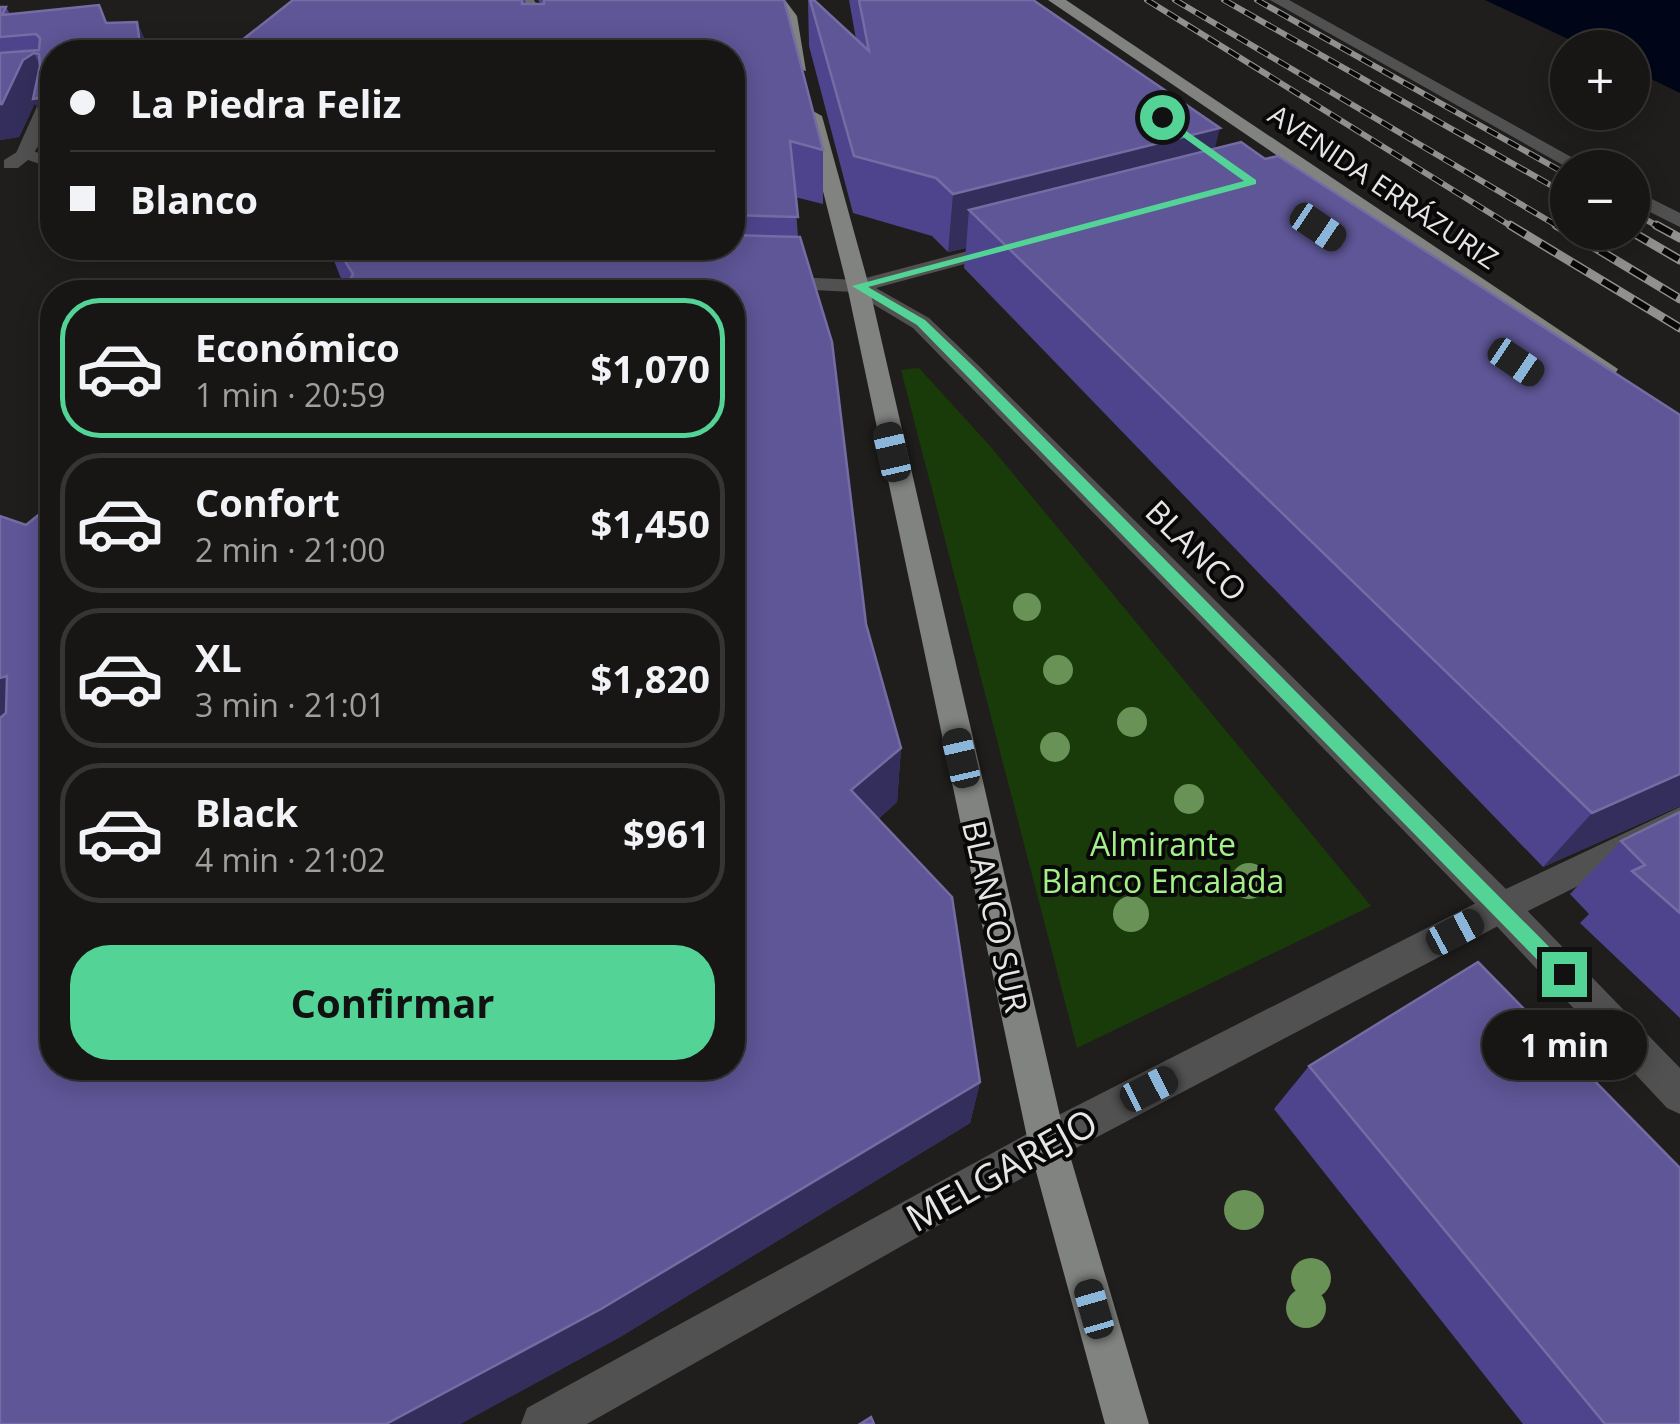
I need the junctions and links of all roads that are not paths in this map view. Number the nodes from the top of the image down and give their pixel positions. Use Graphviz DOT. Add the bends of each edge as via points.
graph roads {
  1 [pos="526,0"];
  2 [pos="776,0"];
  3 [pos="1056,0"];
  4 [pos="1278,0"];
  5 [pos="542,40"];
  6 [pos="40,127"];
  7 [pos="1550,150"];
  8 [pos="26,159"];
  9 [pos="1650,206"];
  10 [pos="1680,222"];
  11 [pos="1027,241"];
  12 [pos="757,282"];
  13 [pos="858,286"];
  14 [pos="1632,385"];
  15 [pos="1680,820"];
  16 [pos="1502,908"];
  17 [pos="1680,1095"];
  18 [pos="1047,1142"];
  19 [pos="543,1424"];
  20 [pos="1127,1424"];
  1 -- 5 [label="main road"];
  2 -- 13 [label="main road" via="789,16"];
  3 -- 14 [label="main road, AVENIDA ERRÁZURIZ"];
  4 -- 7 [label="street"];
  6 -- 8 [label="street"];
  9 -- 10 [label="street"];
  11 -- 13 [label="street"];
  12 -- 13 [label="street"];
  13 -- 16 [label="street, BLANCO" via="921,322"];
  13 -- 18 [label="main road, BLANCO SUR"];
  15 -- 16 [label="street, MELGAREJO"];
  16 -- 17 [label="street, BLANCO"];
  16 -- 18 [label="street, MELGAREJO"];
  18 -- 19 [label="street, MELGAREJO"];
  18 -- 20 [label="main road, BLANCO SUR"];
}
